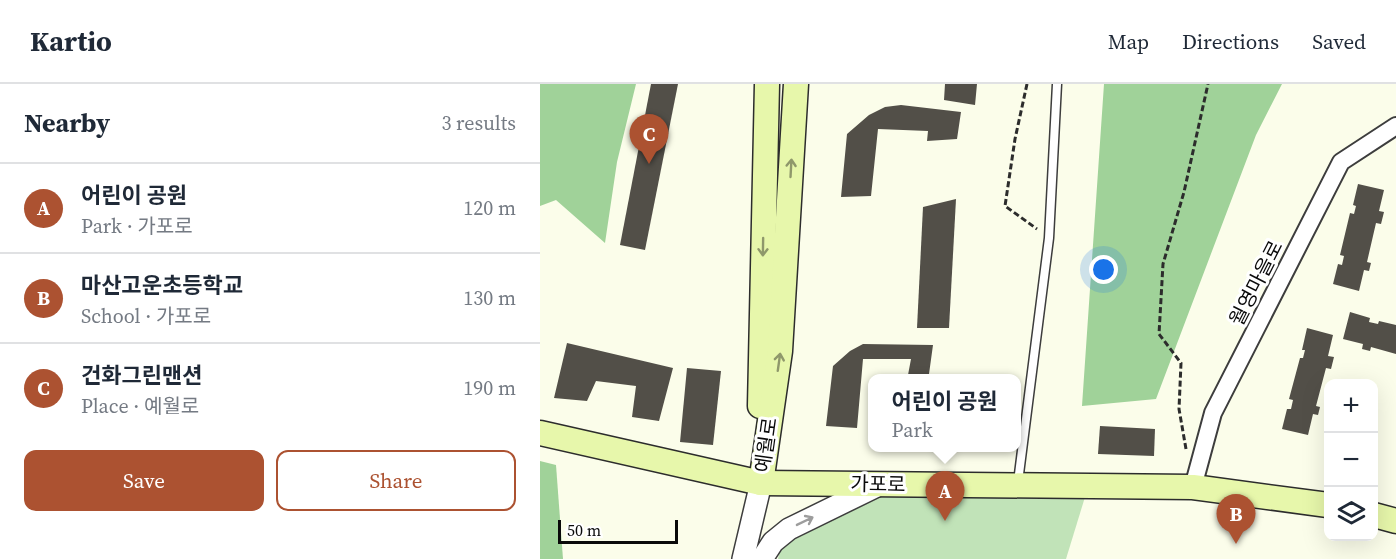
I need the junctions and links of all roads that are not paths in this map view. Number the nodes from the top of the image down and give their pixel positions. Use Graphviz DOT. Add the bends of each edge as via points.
graph roads {
  1 [pos="767,84"];
  2 [pos="796,84"];
  3 [pos="1057,84"];
  4 [pos="1396,126"];
  5 [pos="540,433"];
  6 [pos="761,483"];
  7 [pos="879,485"];
  8 [pos="1018,486"];
  9 [pos="1193,487"];
  10 [pos="1324,504"];
  11 [pos="1378,515"];
  12 [pos="1396,521"];
  13 [pos="743,559"];
  14 [pos="762,559"];
  1 -- 6 [label="main road, 예월로, one-way"];
  6 -- 2 [label="main road, 예월로, one-way" via="780,351"];
  3 -- 8 [label="lane" via="1049,238"];
  4 -- 9 [label="street, 월영마을로" via="1341,162 1213,413"];
  5 -- 6 [label="main road, 가포로"];
  6 -- 7 [label="main road, 가포로"];
  6 -- 13 [label="street"];
  7 -- 8 [label="main road, 가포로"];
  14 -- 7 [label="street, one-way" via="773,542 789,529"];
  8 -- 9 [label="main road, 가포로"];
  9 -- 10 [label="main road, 가포로"];
  11 -- 12 [label="main road"];
}
